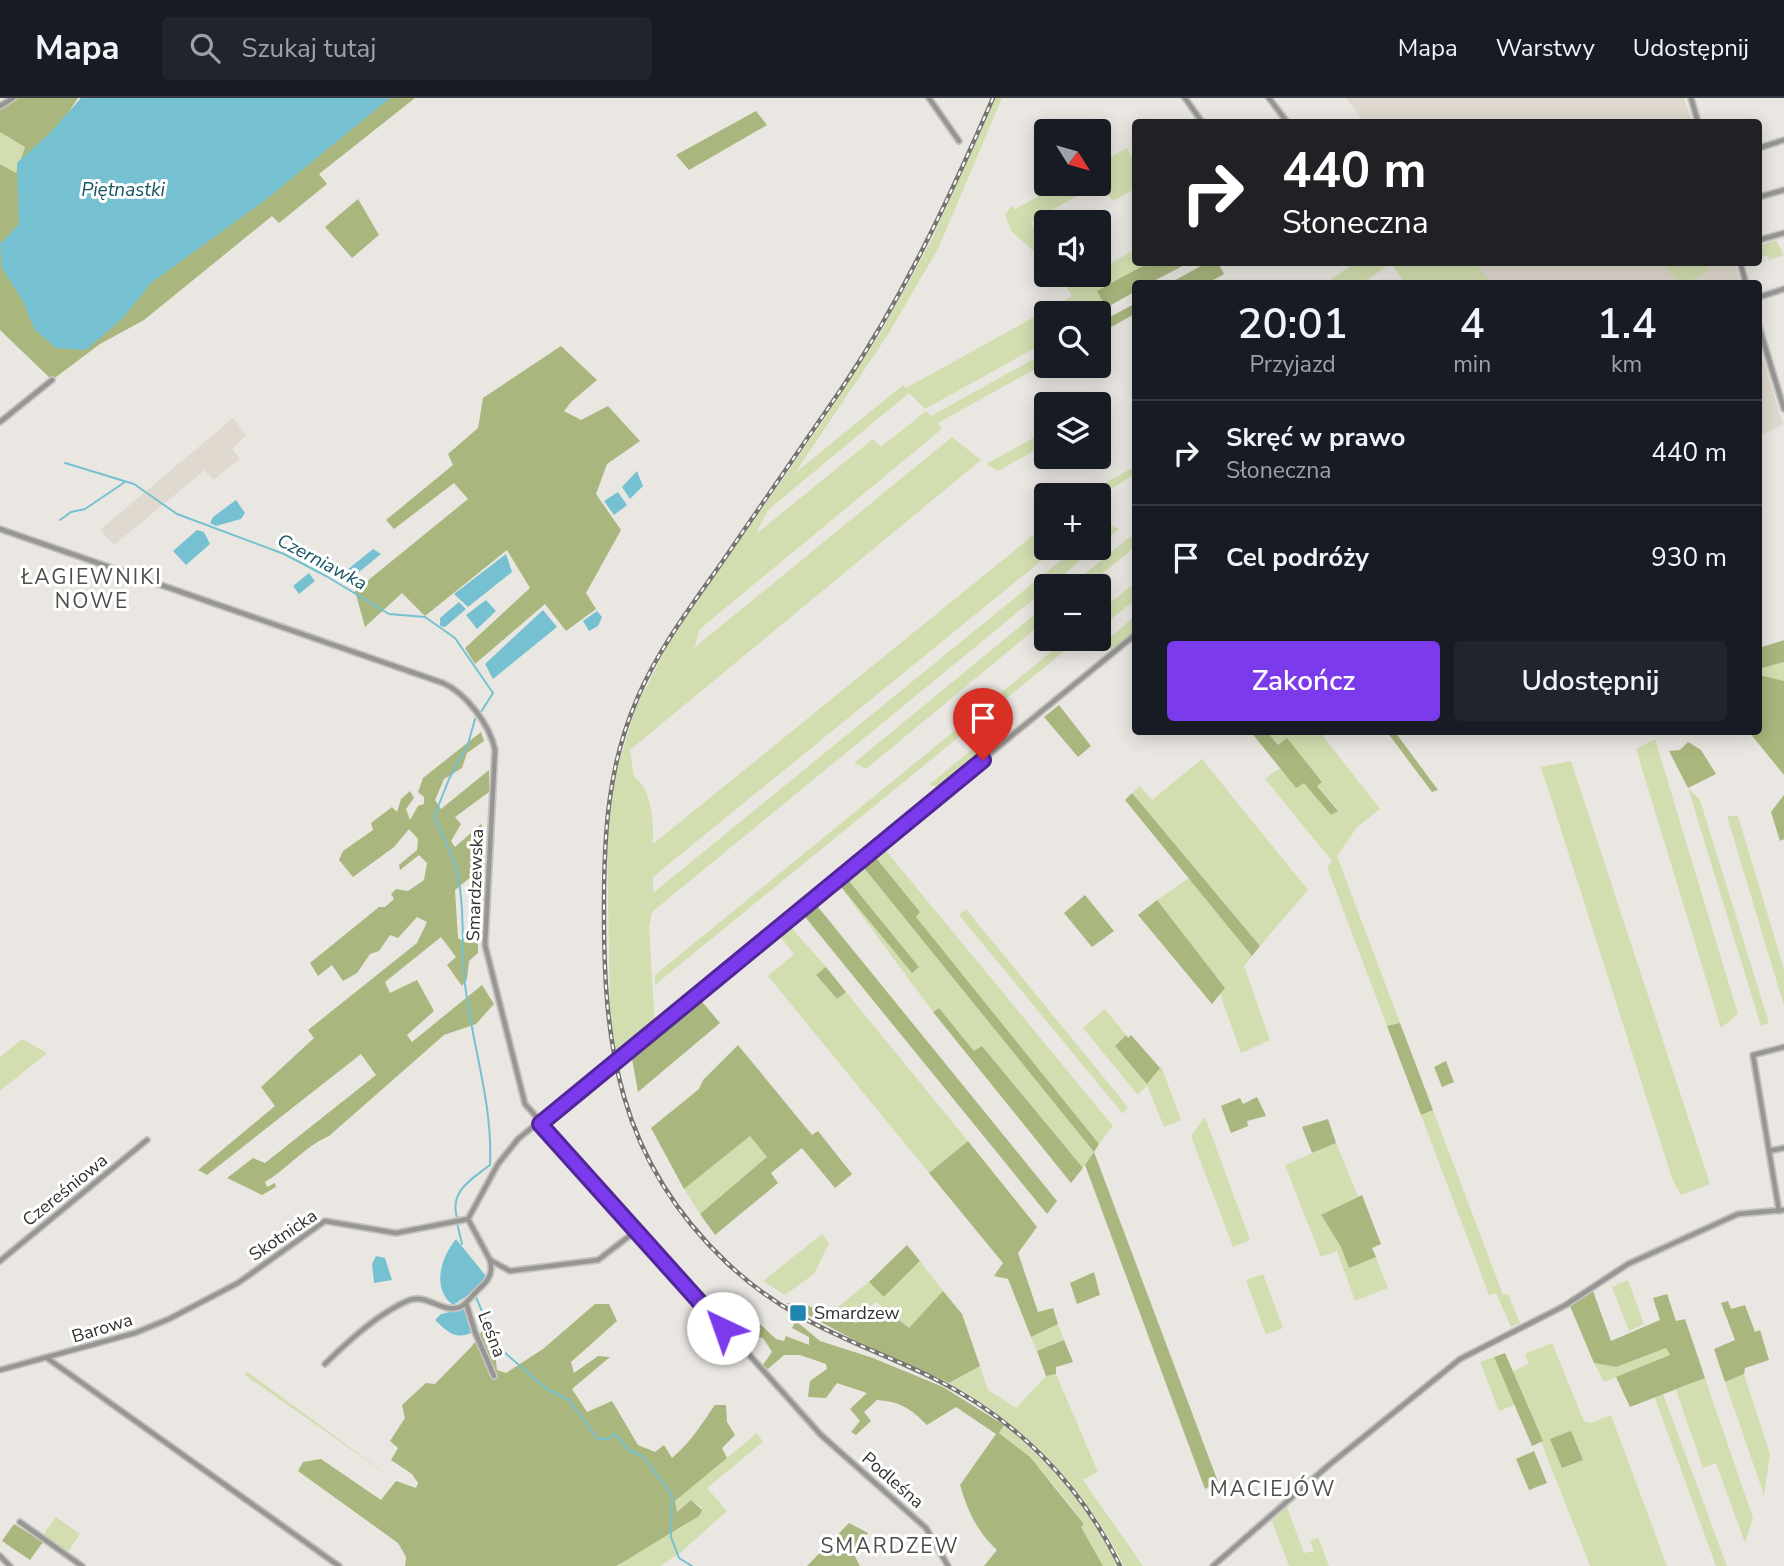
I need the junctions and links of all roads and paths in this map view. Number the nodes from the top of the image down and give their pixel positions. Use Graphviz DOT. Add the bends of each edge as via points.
graph roads {
  1 [pos="13,98"];
  2 [pos="929,98"];
  3 [pos="1185,98"];
  4 [pos="1269,98"];
  5 [pos="1691,98"];
  6 [pos="0,106"];
  7 [pos="1200,119"];
  8 [pos="1285,119"];
  9 [pos="1697,119"];
  10 [pos="1784,140"];
  11 [pos="959,141"];
  12 [pos="1762,147"];
  13 [pos="1784,190"];
  14 [pos="1762,196"];
  15 [pos="1784,233"];
  16 [pos="1762,239"];
  17 [pos="1784,289"];
  18 [pos="1762,296"];
  19 [pos="1762,337"];
  20 [pos="52,380"];
  21 [pos="1784,409"];
  22 [pos="0,422"];
  23 [pos="0,529"];
  24 [pos="1132,637"];
  25 [pos="1784,1046"];
  26 [pos="540,1124"];
  27 [pos="147,1140"];
  28 [pos="1784,1148"];
  29 [pos="1769,1151"];
  30 [pos="1781,1211"];
  31 [pos="468,1219"];
  32 [pos="636,1231"];
  33 [pos="490,1260"];
  34 [pos="0,1261"];
  35 [pos="206,1299"];
  36 [pos="466,1302"];
  37 [pos="47,1358"];
  38 [pos="325,1364"];
  39 [pos="0,1370"];
  40 [pos="494,1376"];
  41 [pos="839,1452"];
  42 [pos="20,1522"];
  43 [pos="0,1556"];
  44 [pos="10,1566"];
  45 [pos="82,1566"];
  46 [pos="339,1566"];
  47 [pos="948,1566"];
  48 [pos="1213,1566"];
  1 -- 6 [label="street"];
  2 -- 11 [label="street"];
  3 -- 7 [label="street"];
  4 -- 8 [label="street"];
  5 -- 9 [label="street"];
  10 -- 12 [label="street"];
  13 -- 14 [label="street"];
  15 -- 16 [label="street"];
  17 -- 18 [label="street"];
  19 -- 21 [label="street"];
  20 -- 22 [label="street"];
  23 -- 26 [label="street, Smardzewska" via="443,683 460,695 487,728 493,743 485,945 521,1093"];
  24 -- 26 [label="street"];
  25 -- 29 [label="street" via="1753,1055"];
  26 -- 31 [label="street" via="513,1144"];
  26 -- 32 [label="street, Smardzewska"];
  27 -- 34 [label="street, Czereśniowa"];
  28 -- 29 [label="street"];
  29 -- 30 [label="street"];
  30 -- 48 [label="street" via="1746,1212 1628,1264 1564,1306 1460,1359"];
  31 -- 33 [label="street"];
  31 -- 35 [label="street, Skotnicka" via="396,1234 325,1222 238,1283"];
  32 -- 33 [label="street" via="598,1259 510,1271"];
  32 -- 41 [label="street, Smardzewska"];
  33 -- 36 [label="street" via="488,1281"];
  35 -- 37 [label="street, Barowa" via="135,1333"];
  36 -- 38 [label="street" via="451,1308 420,1297 408,1300"];
  36 -- 40 [label="street, Leśna"];
  37 -- 39 [label="street, Barowa"];
  37 -- 46 [label="street"];
  41 -- 47 [label="street, Podleśna" via="920,1522"];
  42 -- 45 [label="street"];
  43 -- 44 [label="street"];
}
